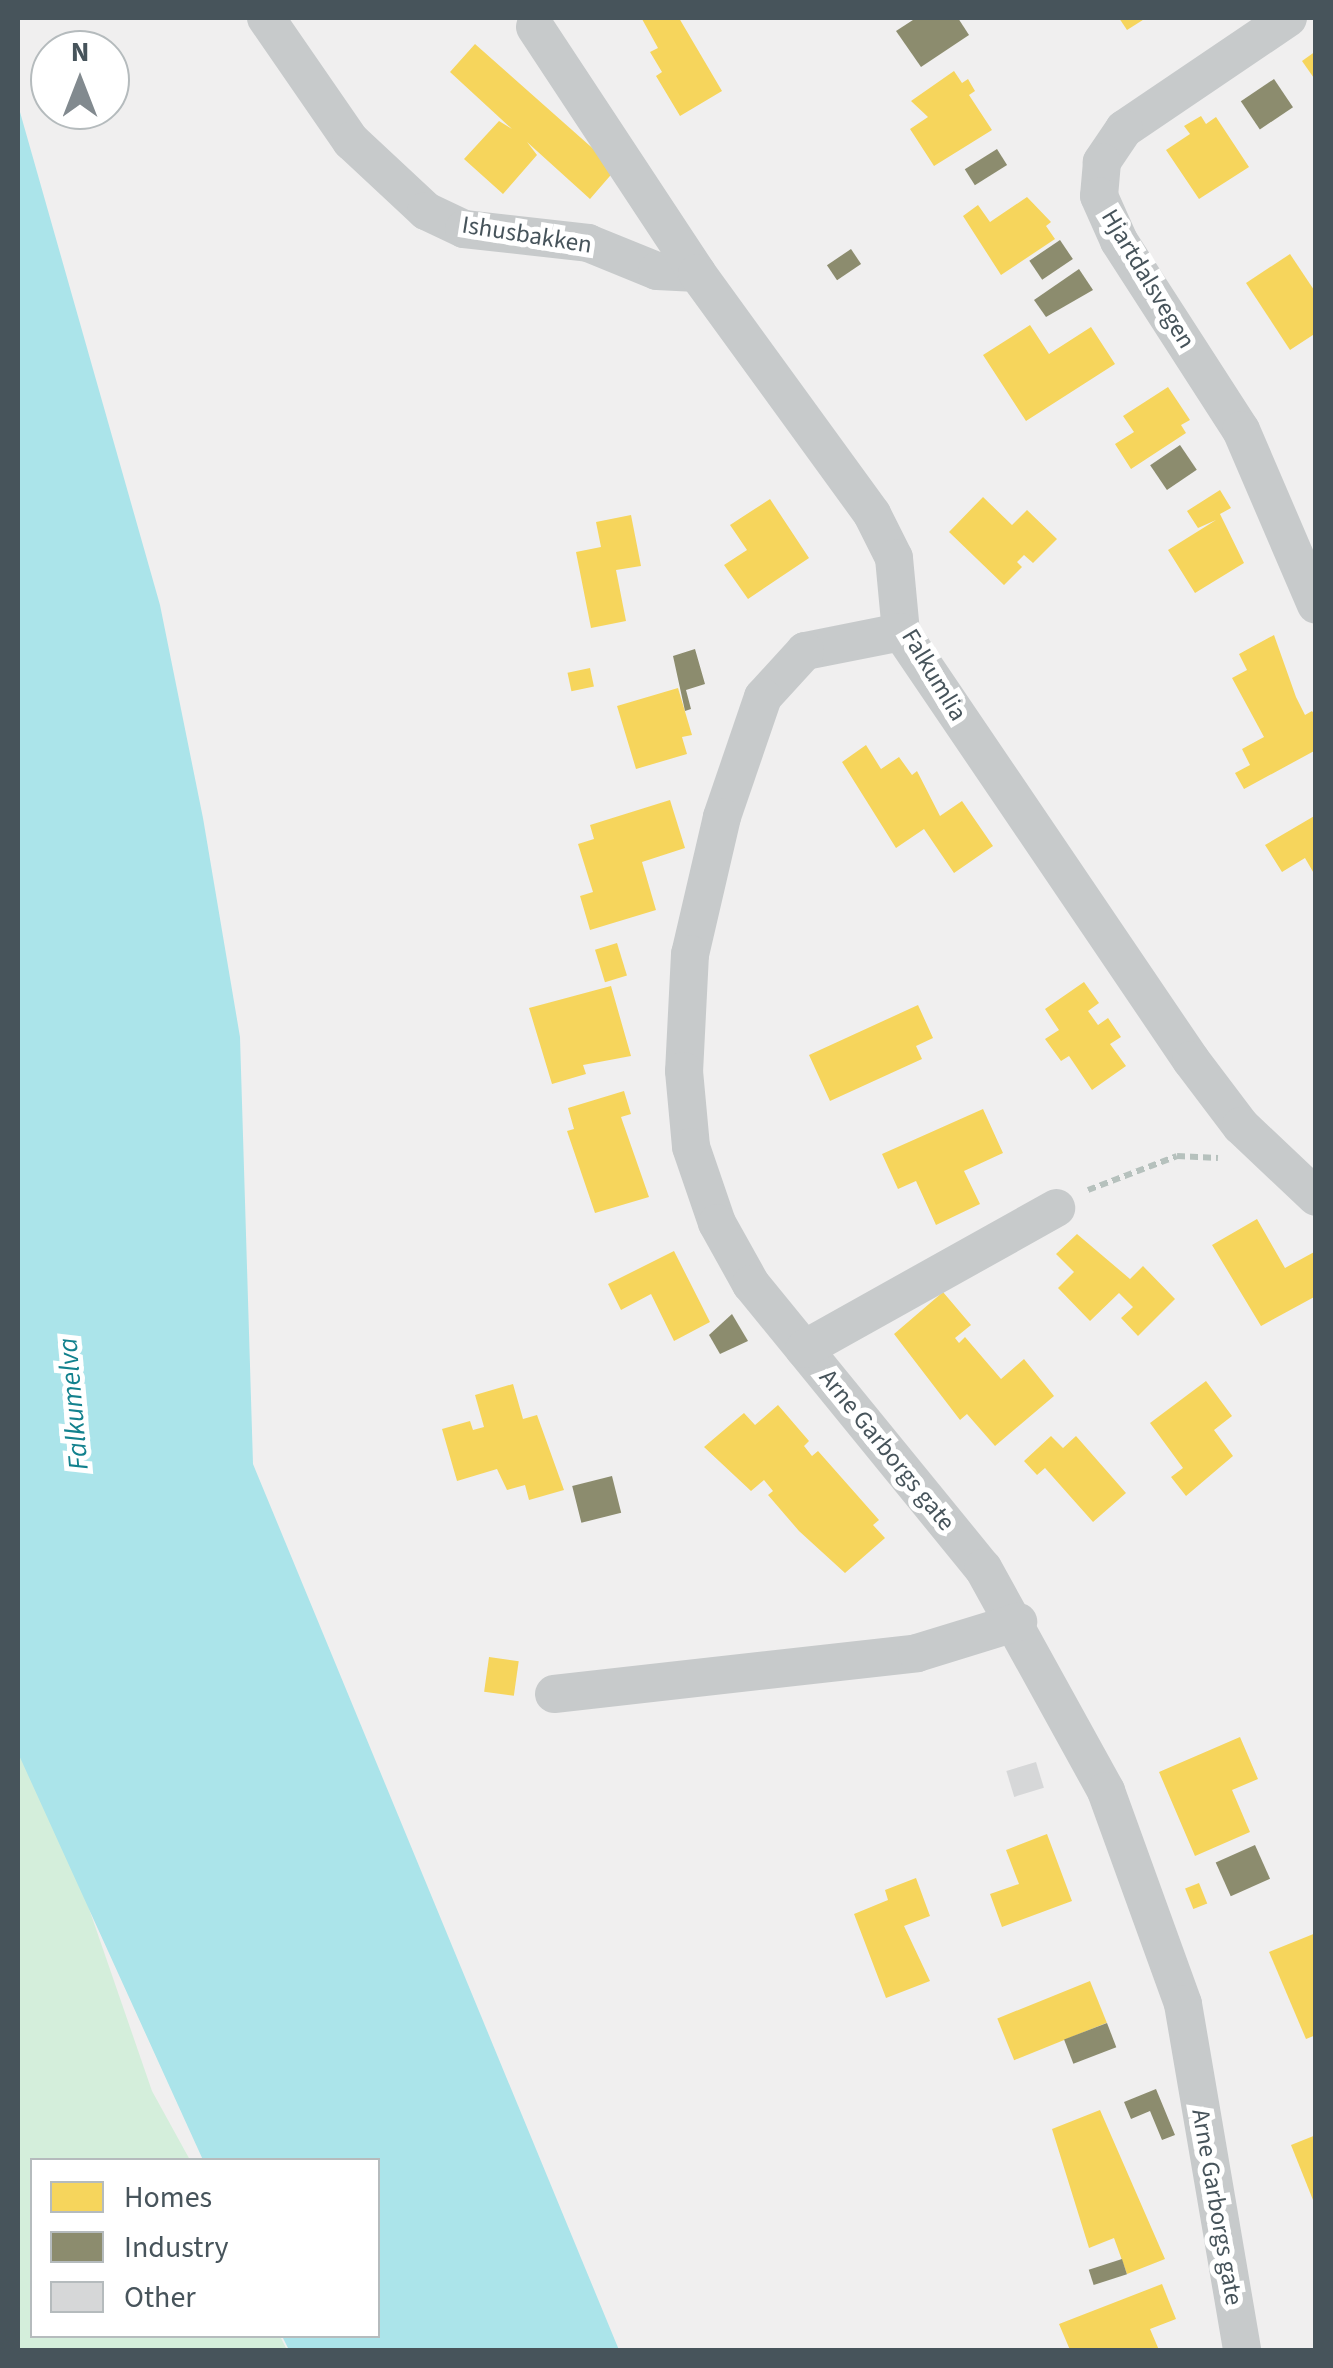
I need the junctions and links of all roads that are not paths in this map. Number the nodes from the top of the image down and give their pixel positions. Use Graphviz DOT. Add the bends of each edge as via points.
graph roads {
  1 [pos="266,18"];
  2 [pos="1288,18"];
  3 [pos="535,27"];
  4 [pos="698,273"];
  5 [pos="1316,606"];
  6 [pos="901,632"];
  7 [pos="1316,1196"];
  8 [pos="1056,1208"];
  9 [pos="804,1349"];
  10 [pos="1018,1622"];
  11 [pos="554,1694"];
  12 [pos="1242,2350"];
  1 -- 4 [label="street, Ishusbakken" via="351,140 426,211 464,228 588,243 657,271"];
  2 -- 5 [label="street, Hjartdalsvegen" via="1124,129 1102,162 1099,196 1120,241 1240,430"];
  3 -- 4 [label="street, Falkumlia"];
  4 -- 6 [label="street, Falkumlia" via="872,514 894,558"];
  6 -- 7 [label="street, Falkumlia" via="1191,1060 1242,1126"];
  6 -- 9 [label="street, Arne Garborgs gate" via="805,651 777,676 722,817 690,954 684,1071 692,1147 717,1223 751,1284"];
  8 -- 9 [label="street"];
  9 -- 10 [label="street, Arne Garborgs gate" via="983,1568"];
  10 -- 11 [label="street" via="916,1653"];
  10 -- 12 [label="street, Arne Garborgs gate" via="1106,1791 1159,1924 1183,2004"];
}
